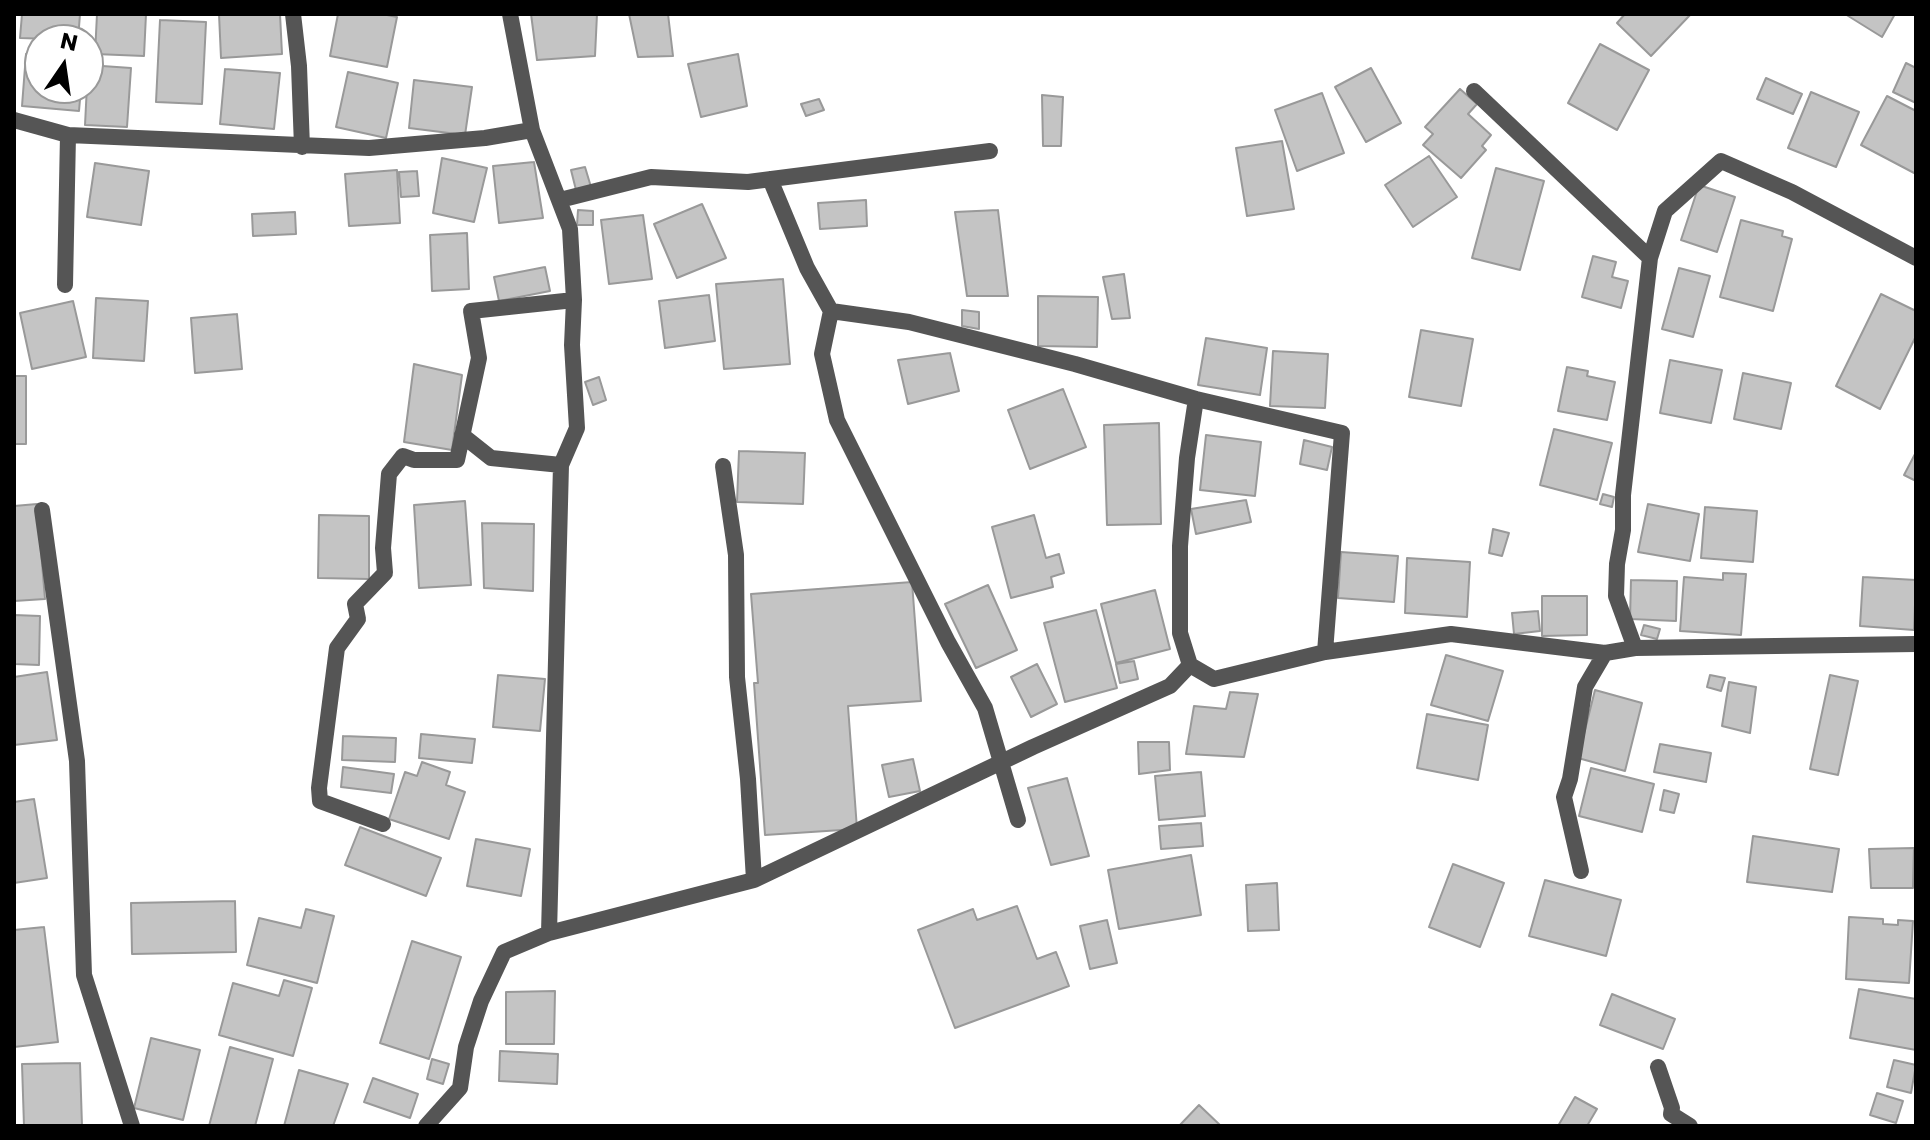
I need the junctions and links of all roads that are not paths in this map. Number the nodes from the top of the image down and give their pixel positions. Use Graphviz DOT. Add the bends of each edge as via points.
graph roads {
  1 [pos="293,14"];
  2 [pos="510,14"];
  3 [pos="1474,91"];
  4 [pos="14,120"];
  5 [pos="532,130"];
  6 [pos="68,135"];
  7 [pos="302,147"];
  8 [pos="990,151"];
  9 [pos="770,179"];
  10 [pos="560,200"];
  11 [pos="1650,258"];
  12 [pos="1916,258"];
  13 [pos="65,285"];
  14 [pos="574,300"];
  15 [pos="831,311"];
  16 [pos="1196,399"];
  17 [pos="462,435"];
  18 [pos="561,465"];
  19 [pos="723,466"];
  20 [pos="42,510"];
  21 [pos="1916,644"];
  22 [pos="1635,648"];
  23 [pos="1325,652"];
  24 [pos="1605,653"];
  25 [pos="1190,665"];
  26 [pos="1002,764"];
  27 [pos="1018,820"];
  28 [pos="383,824"];
  29 [pos="1581,871"];
  30 [pos="754,880"];
  31 [pos="549,933"];
  32 [pos="1658,1067"];
  33 [pos="132,1126"];
  34 [pos="426,1126"];
  35 [pos="1690,1126"];
  1 -- 7 [label="street"];
  2 -- 5 [label="street"];
  3 -- 11 [label="street"];
  4 -- 6 [label="street"];
  5 -- 7 [label="street" via="369,148"];
  5 -- 10 [label="street"];
  6 -- 7 [label="street"];
  6 -- 13 [label="street"];
  8 -- 9 [label="street"];
  9 -- 10 [label="street" via="651,177"];
  9 -- 15 [label="street"];
  10 -- 14 [label="street" via="570,229"];
  11 -- 12 [label="street" via="1665,211 1721,161"];
  11 -- 22 [label="street" via="1617,564 1616,596"];
  14 -- 17 [label="street" via="471,311 479,358"];
  14 -- 18 [label="street" via="577,428"];
  15 -- 16 [label="street" via="909,322"];
  15 -- 26 [label="street" via="822,354 837,420 985,708"];
  16 -- 23 [label="street" via="1342,433"];
  16 -- 25 [label="street" via="1180,546 1180,633"];
  17 -- 18 [label="street" via="491,458"];
  17 -- 28 [label="street" via="457,460 403,456 389,474 385,573 355,604 358,619 337,648 320,801"];
  18 -- 31 [label="street"];
  19 -- 30 [label="street" via="736,555 737,677"];
  20 -- 33 [label="street" via="77,761 84,975"];
  21 -- 22 [label="street"];
  22 -- 24 [label="street"];
  23 -- 24 [label="street" via="1451,634"];
  23 -- 25 [label="street" via="1214,679"];
  24 -- 29 [label="street" via="1585,687 1564,797"];
  25 -- 26 [label="street" via="1170,686"];
  26 -- 27 [label="street"];
  26 -- 30 [label="street"];
  30 -- 31 [label="street"];
  31 -- 34 [label="street" via="504,952 466,1047 460,1088"];
  32 -- 35 [label="street" via="1671,1114"];
}
